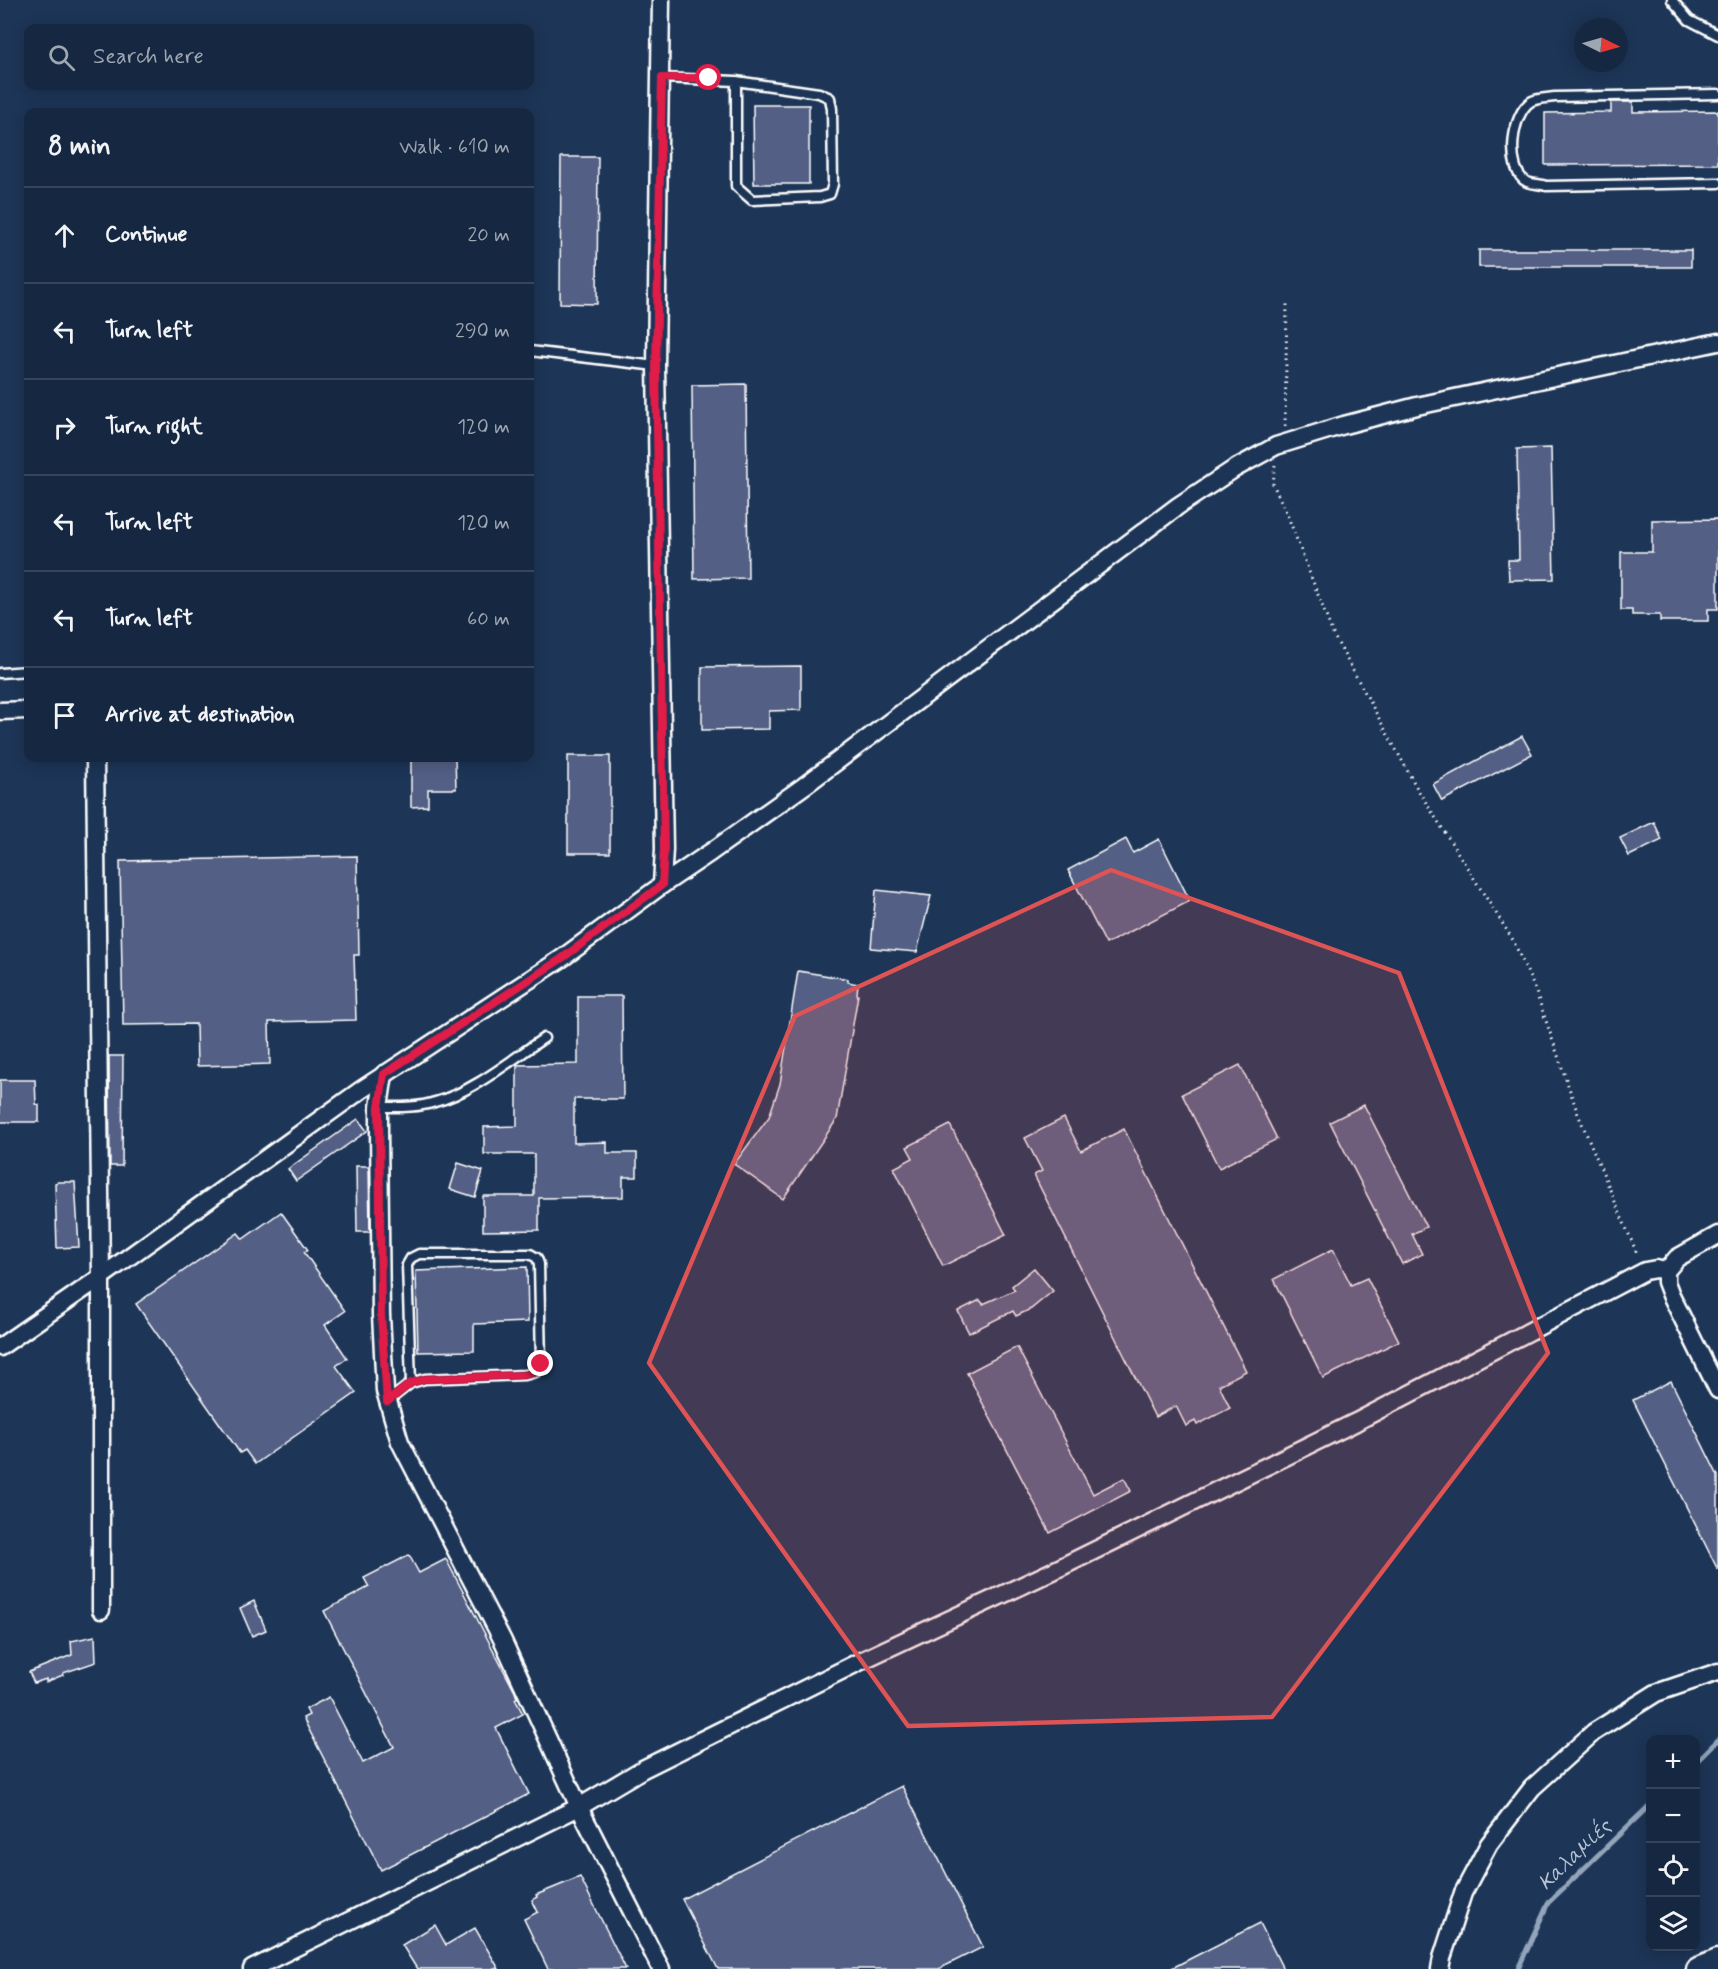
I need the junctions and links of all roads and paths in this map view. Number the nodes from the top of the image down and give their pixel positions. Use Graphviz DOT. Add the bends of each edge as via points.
graph roads {
  1 [pos="662,0"];
  2 [pos="1672,0"];
  3 [pos="1718,35"];
  4 [pos="662,78"];
  5 [pos="736,81"];
  6 [pos="1718,94"];
  7 [pos="1718,183"];
  8 [pos="1287,302"];
  9 [pos="1718,342"];
  10 [pos="534,351"];
  11 [pos="656,366"];
  12 [pos="1276,446"];
  13 [pos="24,671"];
  14 [pos="0,673"];
  15 [pos="24,710"];
  16 [pos="0,711"];
  17 [pos="95,762"];
  18 [pos="662,885"];
  19 [pos="544,1038"];
  20 [pos="384,1074"];
  21 [pos="379,1107"];
  22 [pos="1718,1235"];
  23 [pos="1645,1271"];
  24 [pos="1666,1271"];
  25 [pos="101,1277"];
  26 [pos="0,1347"];
  27 [pos="411,1383"];
  28 [pos="1718,1390"];
  29 [pos="387,1402"];
  30 [pos="101,1610"];
  31 [pos="1718,1672"];
  32 [pos="579,1807"];
  33 [pos="1718,1961"];
  34 [pos="252,1969"];
  35 [pos="660,1969"];
  36 [pos="1440,1969"];
  37 [pos="1698,1969"];
  1 -- 4 [label="street"];
  2 -- 3 [label="lane" via="1689,20"];
  4 -- 5 [label="lane"];
  4 -- 11 [label="street"];
  5 -- 5 [label="lane" via="736,186 752,200 830,194 830,98"];
  6 -- 7 [label="lane" via="1555,97 1532,101 1516,121 1513,156 1519,175 1527,182 1546,186"];
  8 -- 12 [label="path" via="1285,433"];
  9 -- 12 [label="street" via="1417,406"];
  10 -- 11 [label="lane"];
  11 -- 18 [label="street"];
  12 -- 18 [label="street" via="1178,506 804,786"];
  12 -- 23 [label="path" via="1273,484 1333,634 1418,790 1513,940 1536,989 1578,1114"];
  13 -- 14 [label="lane"];
  15 -- 16 [label="street"];
  17 -- 25 [label="street"];
  18 -- 20 [label="street" via="561,959"];
  19 -- 21 [label="lane" via="460,1094 435,1103"];
  20 -- 21 [label="street"];
  20 -- 25 [label="street"];
  21 -- 29 [label="street" via="381,1315"];
  22 -- 24 [label="street" via="1677,1258"];
  23 -- 24 [label="street"];
  23 -- 32 [label="street" via="1356,1422 643,1769"];
  24 -- 28 [label="street" via="1671,1295"];
  25 -- 26 [label="street"];
  25 -- 30 [label="street"];
  27 -- 27 [label="lane" via="407,1265 411,1258 418,1254 537,1257 541,1364 536,1372"];
  27 -- 29 [label="lane"];
  29 -- 32 [label="street" via="400,1442 503,1641"];
  31 -- 36 [label="street" via="1656,1693 1594,1732 1532,1788 1489,1844 1463,1893"];
  32 -- 34 [label="street"];
  32 -- 35 [label="street"];
  33 -- 37 [label="main road"];
}
